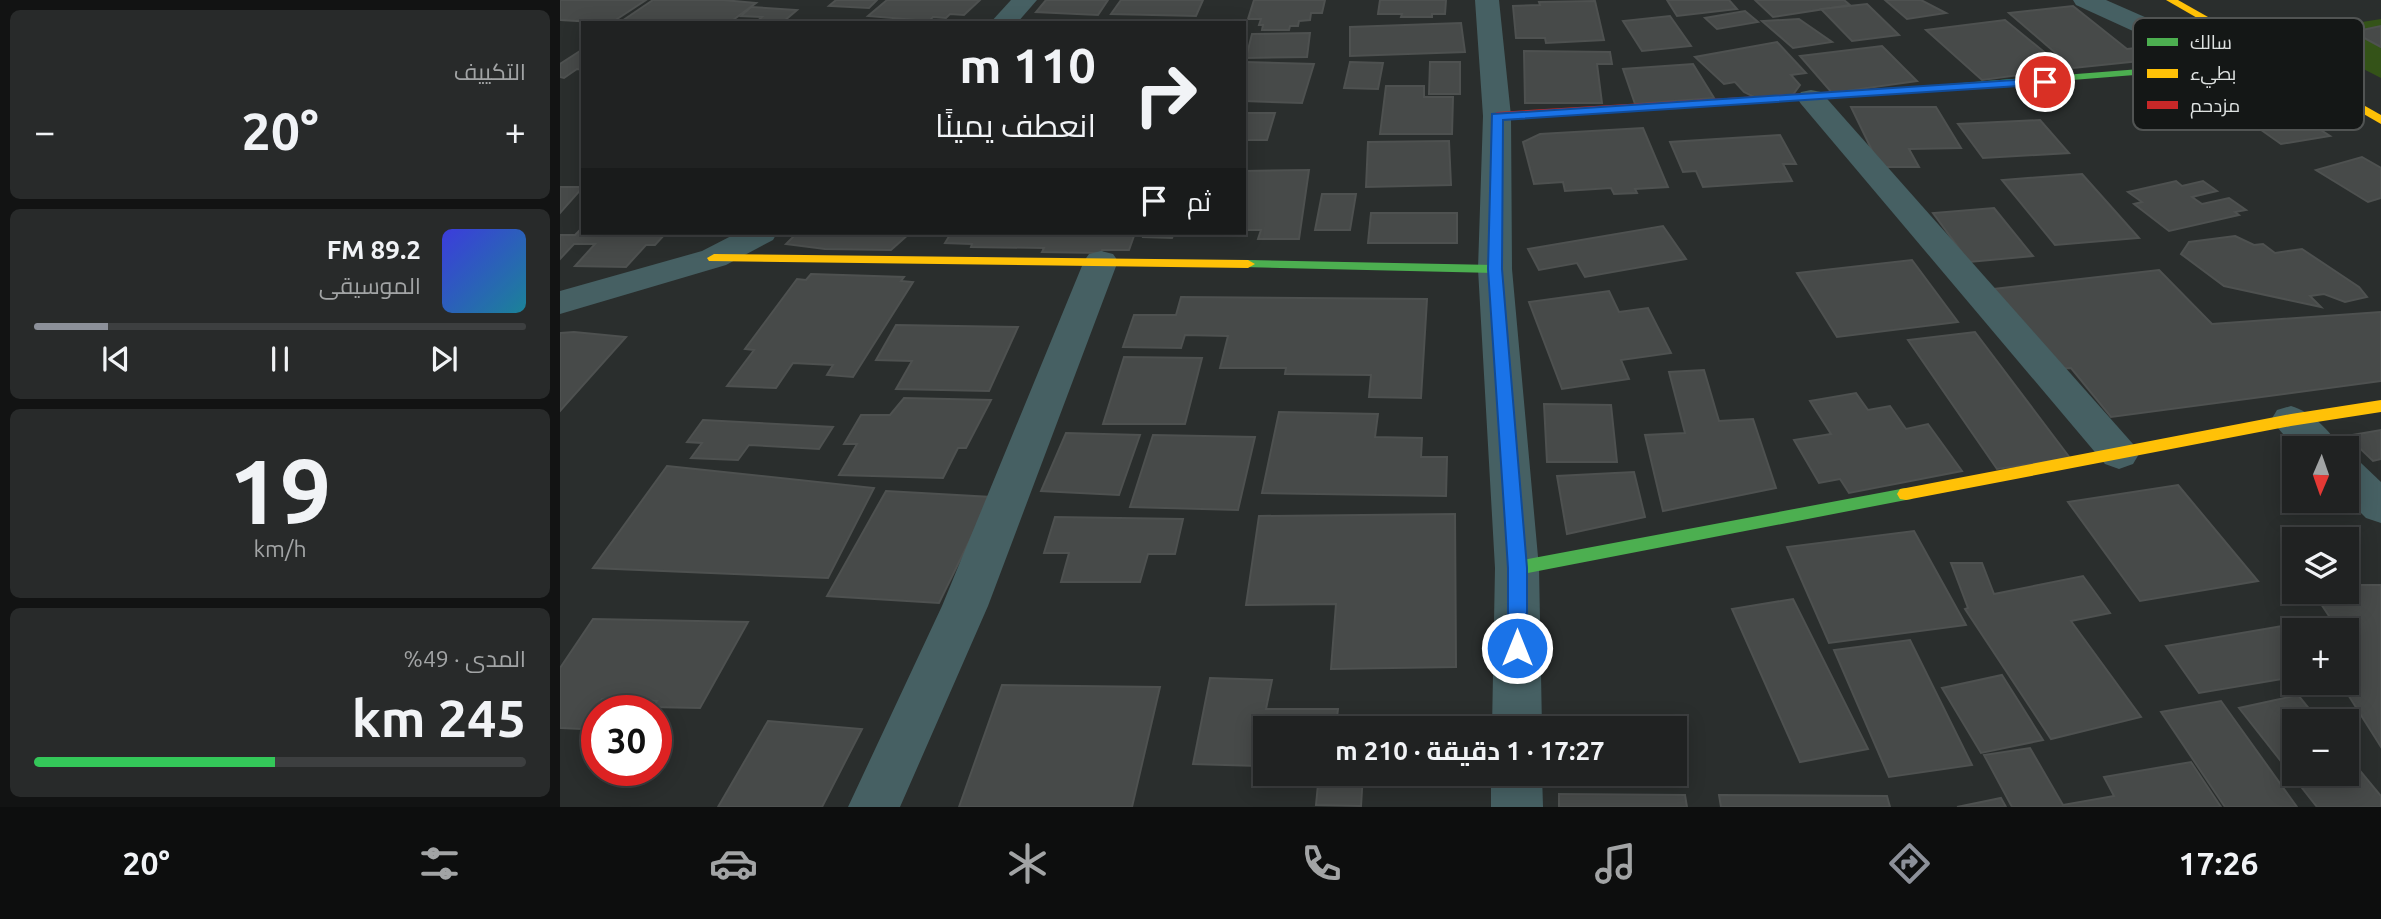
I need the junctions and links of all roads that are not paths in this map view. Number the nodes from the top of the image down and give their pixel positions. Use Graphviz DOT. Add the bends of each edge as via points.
graph roads {
  1 [pos="1025,0"];
  2 [pos="1487,0"];
  3 [pos="2085,0"];
  4 [pos="2171,0"];
  5 [pos="2203,18"];
  6 [pos="1005,21"];
  7 [pos="2133,21"];
  8 [pos="2133,74"];
  9 [pos="1811,98"];
  10 [pos="2364,110"];
  11 [pos="1497,116"];
  12 [pos="2381,120"];
  13 [pos="757,235"];
  14 [pos="714,258"];
  15 [pos="1101,261"];
  16 [pos="1495,269"];
  17 [pos="560,303"];
  18 [pos="2381,405"];
  19 [pos="2291,420"];
  20 [pos="2308,436"];
  21 [pos="2119,454"];
  22 [pos="2359,486"];
  23 [pos="2381,507"];
  24 [pos="1517,568"];
  25 [pos="1517,716"];
  26 [pos="1517,786"];
  27 [pos="874,807"];
  28 [pos="1517,807"];
  1 -- 6 [label="street"];
  2 -- 11 [label="street"];
  3 -- 7 [label="street"];
  4 -- 5 [label="main road"];
  8 -- 9 [label="main road"];
  9 -- 11 [label="main road"];
  9 -- 21 [label="street"];
  10 -- 12 [label="main road"];
  11 -- 16 [label="street"];
  13 -- 14 [label="street"];
  14 -- 15 [label="main road"];
  14 -- 17 [label="street"];
  15 -- 16 [label="main road"];
  15 -- 27 [label="street" via="965,606"];
  16 -- 24 [label="street"];
  18 -- 19 [label="main road"];
  19 -- 20 [label="street"];
  19 -- 21 [label="main road"];
  21 -- 24 [label="main road"];
  22 -- 23 [label="street"];
  24 -- 25 [label="street"];
  26 -- 28 [label="street"];
}
